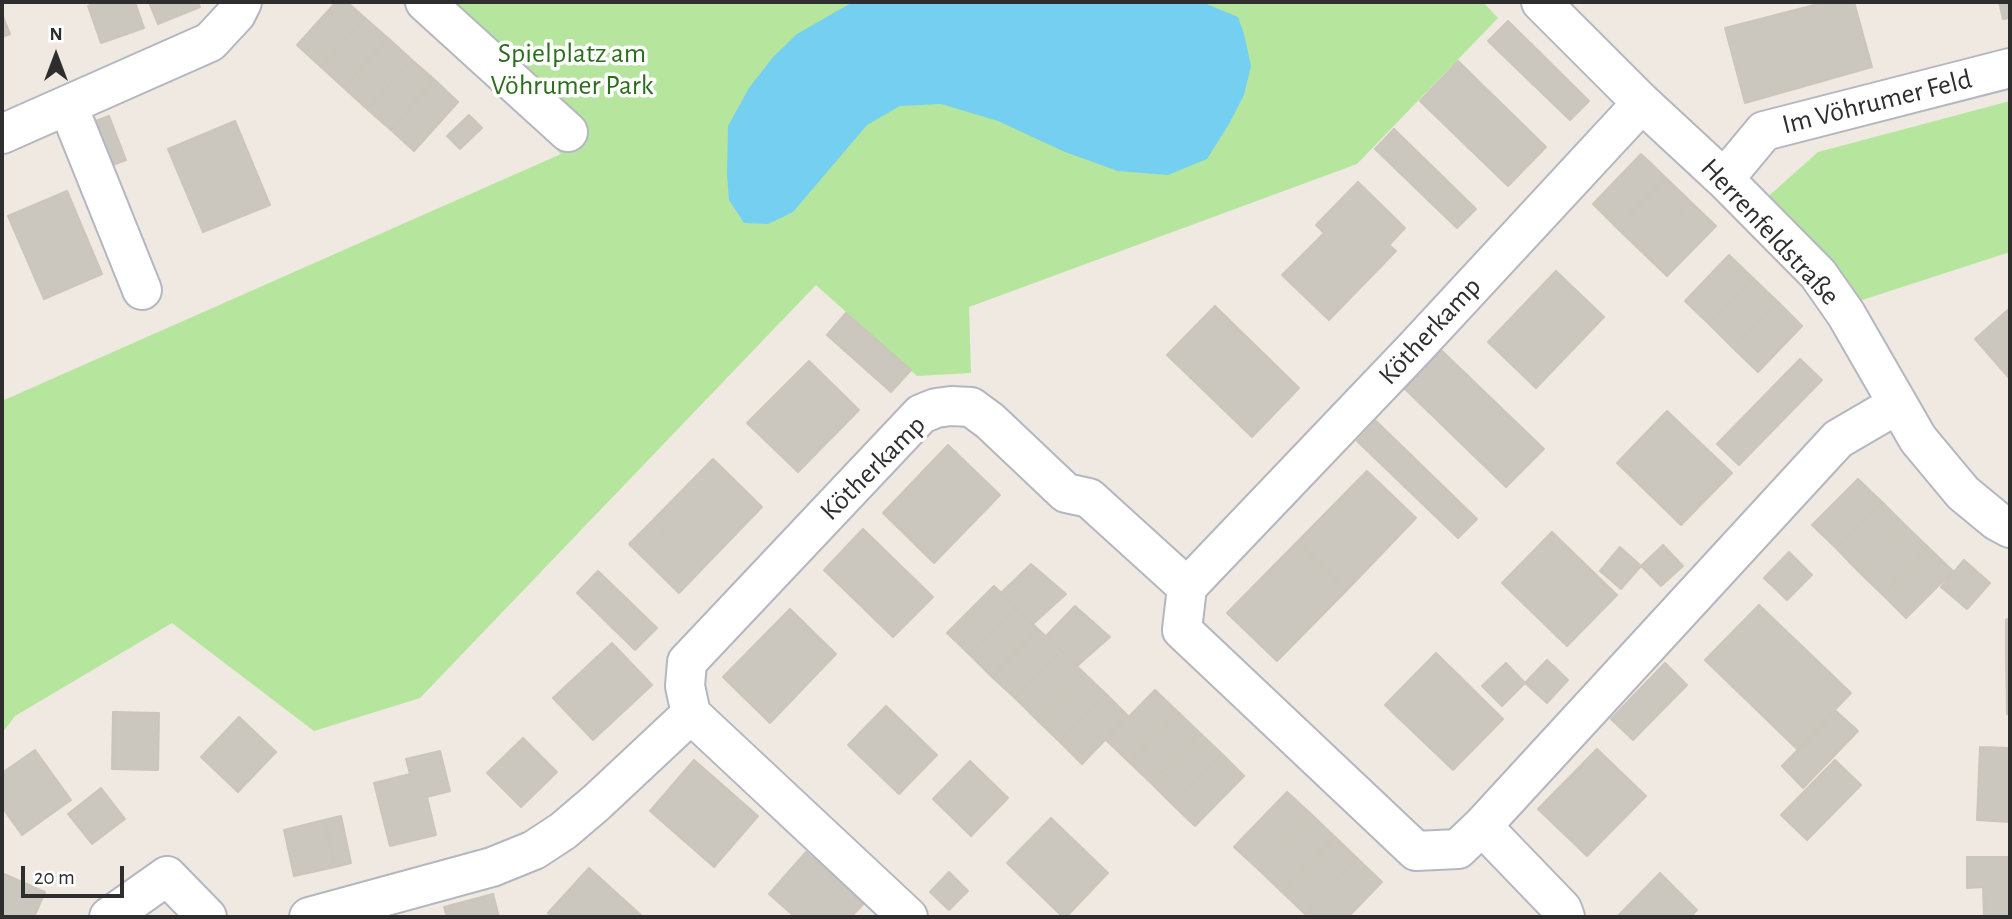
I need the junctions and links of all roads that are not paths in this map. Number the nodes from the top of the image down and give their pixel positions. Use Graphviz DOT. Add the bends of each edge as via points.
graph roads {
  1 [pos="242,2"];
  2 [pos="425,2"];
  3 [pos="1541,2"];
  4 [pos="2010,68"];
  5 [pos="1642,103"];
  6 [pos="68,106"];
  7 [pos="568,132"];
  8 [pos="2,134"];
  9 [pos="1724,179"];
  10 [pos="142,290"];
  11 [pos="1898,404"];
  12 [pos="2010,528"];
  13 [pos="1187,587"];
  14 [pos="691,714"];
  15 [pos="1482,826"];
  16 [pos="109,917"];
  17 [pos="207,917"];
  18 [pos="309,917"];
  19 [pos="908,917"];
  20 [pos="1564,917"];
  1 -- 6 [label="street" via="210,42"];
  2 -- 7 [label="street"];
  3 -- 5 [label="street, Herrenfeldstraße"];
  4 -- 9 [label="street, Im Vöhrumer Feld" via="1764,131"];
  5 -- 9 [label="street, Herrenfeldstraße"];
  5 -- 13 [label="street, Kötherkamp"];
  6 -- 8 [label="street"];
  6 -- 10 [label="street"];
  9 -- 11 [label="street, Herrenfeldstraße" via="1818,274"];
  11 -- 12 [label="street, Herrenfeldstraße" via="1918,439 1963,493"];
  11 -- 15 [label="street" via="1838,439"];
  13 -- 14 [label="street, Kötherkamp" via="1089,498 1066,493 971,407 936,408 921,414 687,662 685,686"];
  13 -- 15 [label="street" via="1182,630 1416,851 1458,849"];
  14 -- 18 [label="street" via="597,802 534,850 492,867"];
  14 -- 19 [label="street"];
  15 -- 20 [label="street" via="1562,909"];
  16 -- 17 [label="street" via="167,876"];
}
